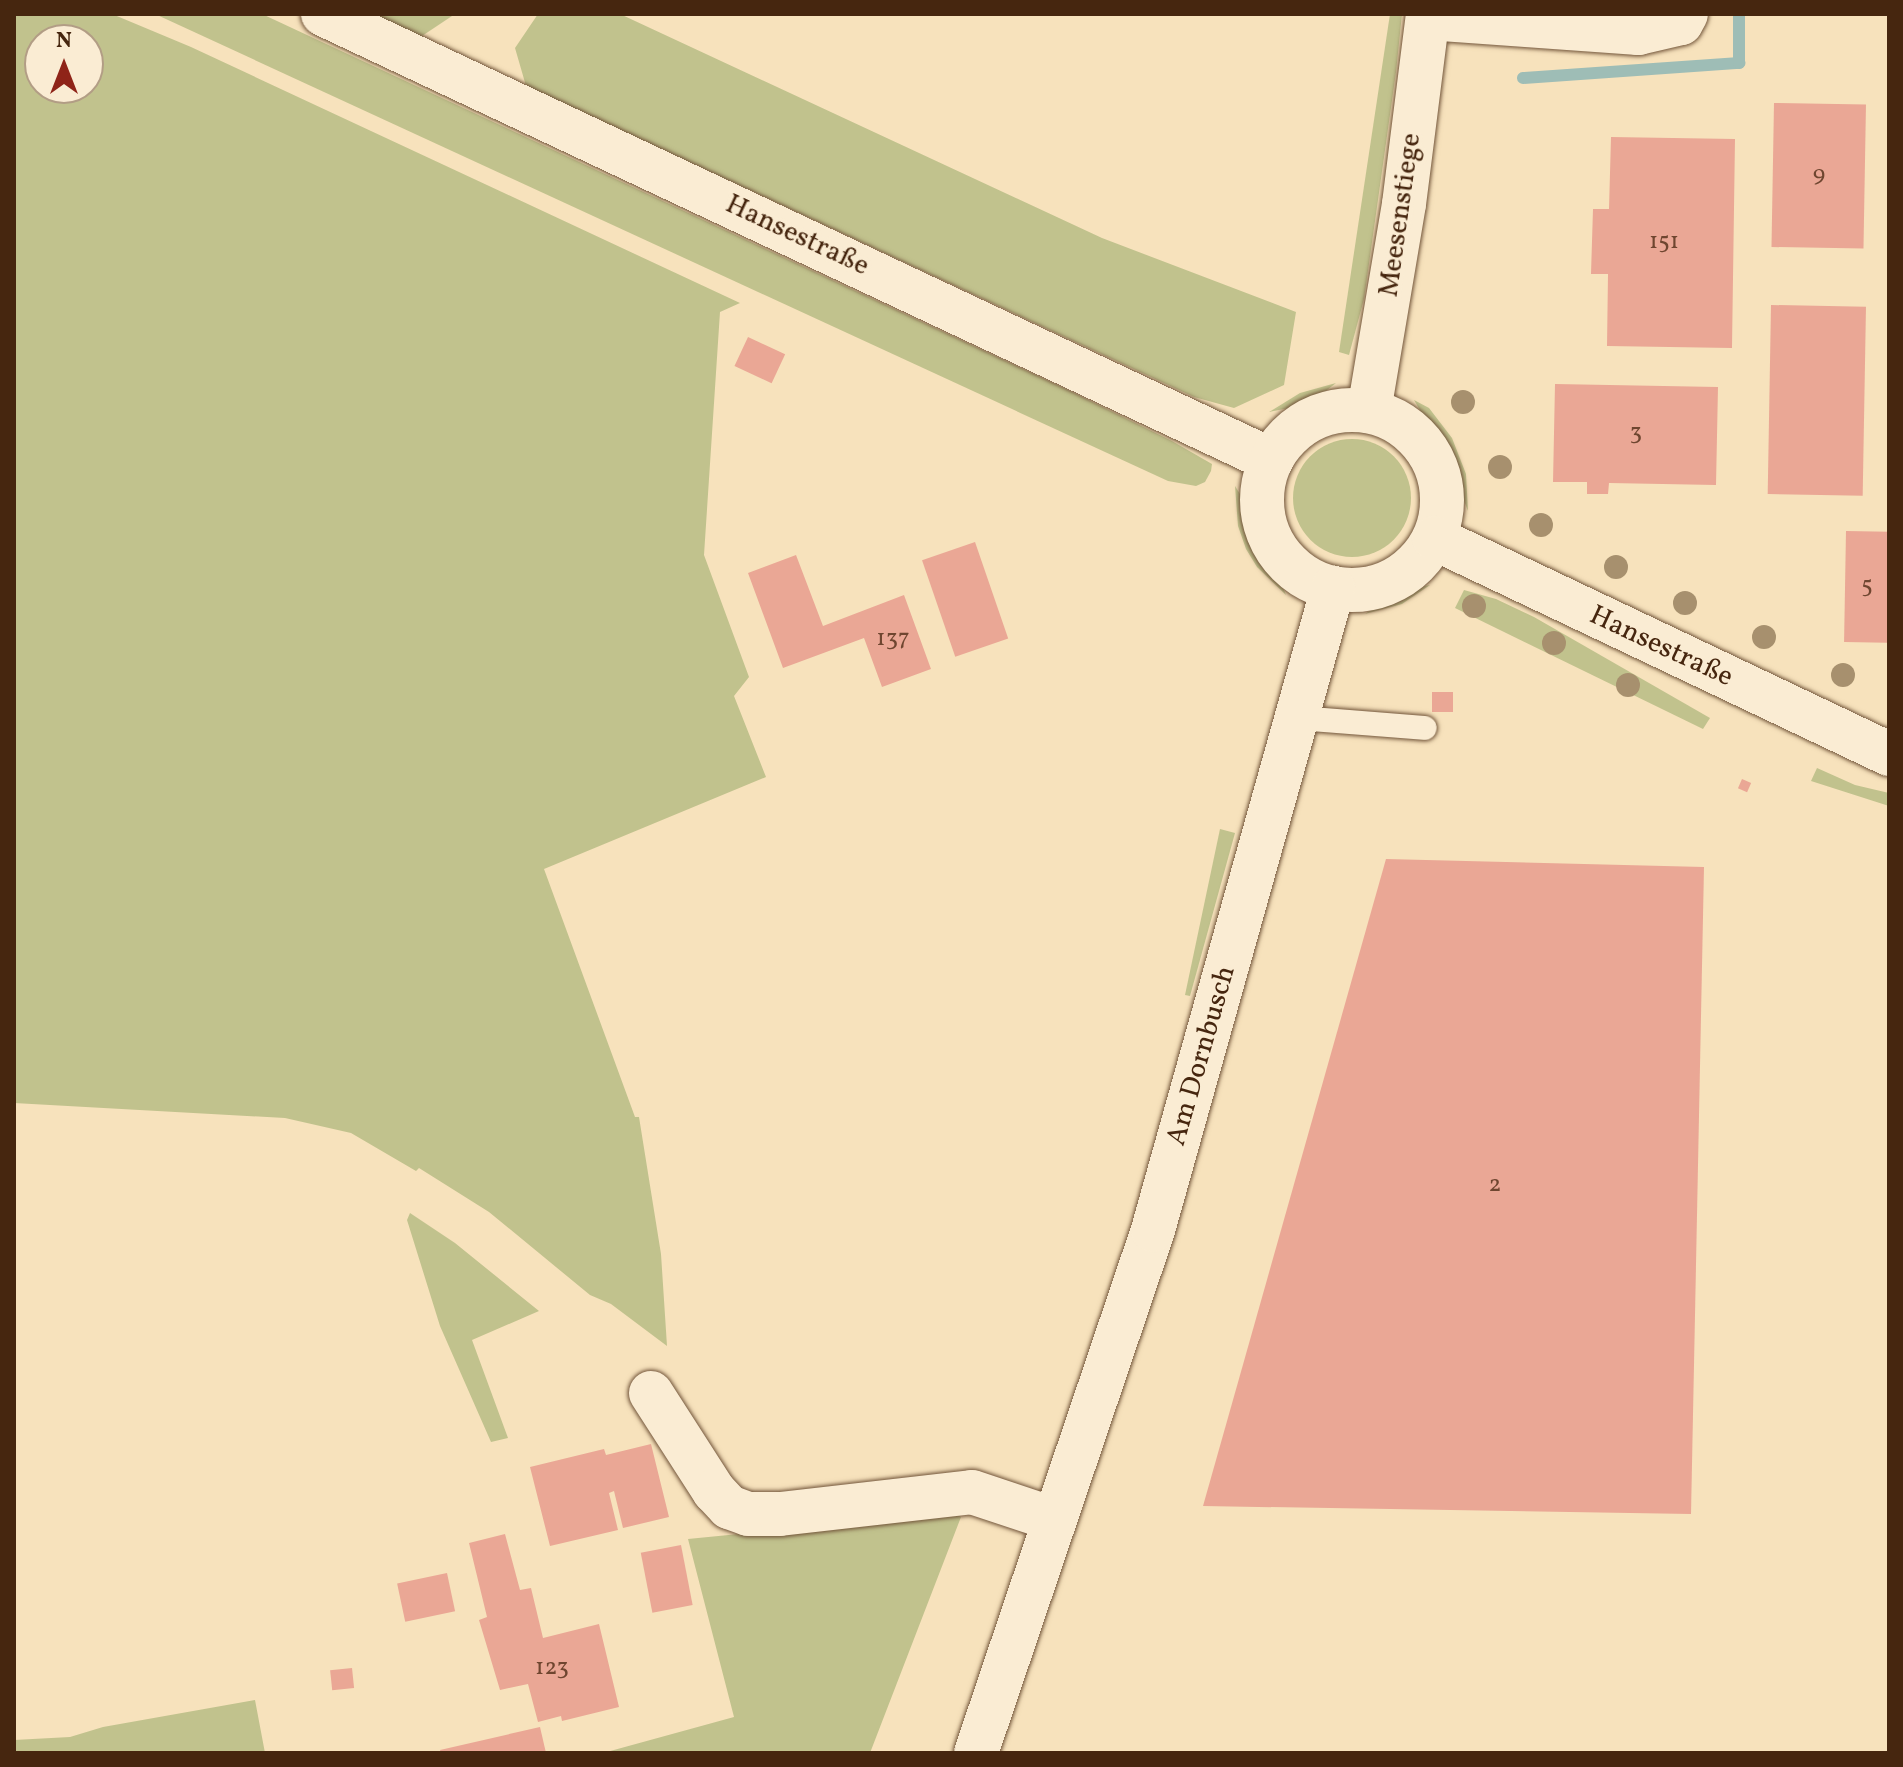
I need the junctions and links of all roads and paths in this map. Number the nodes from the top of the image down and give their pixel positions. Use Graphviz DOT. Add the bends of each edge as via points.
graph roads {
  1 [pos="323,14"];
  2 [pos="1686,14"];
  3 [pos="1428,16"];
  4 [pos="1369,411"];
  5 [pos="1271,460"];
  6 [pos="1434,538"];
  7 [pos="1333,588"];
  8 [pos="1298,718"];
  9 [pos="1425,728"];
  10 [pos="1889,754"];
  11 [pos="651,1393"];
  12 [pos="1053,1519"];
  13 [pos="976,1753"];
  1 -- 5 [label="street, Hansestraße"];
  2 -- 3 [label="street, Meesenstiege" via="1681,23 1638,33"];
  3 -- 4 [label="street, Meesenstiege"];
  4 -- 5 [label="street" via="1328,413 1305,423"];
  4 -- 6 [label="street" via="1398,421 1435,462 1442,488"];
  5 -- 7 [label="street" via="1262,505 1277,550 1293,568"];
  6 -- 7 [label="street" via="1421,558 1383,584"];
  6 -- 10 [label="street, Hansestraße"];
  7 -- 8 [label="street, Am Dornbusch"];
  8 -- 9 [label="lane"];
  8 -- 12 [label="street, Am Dornbusch" via="1153,1230"];
  11 -- 12 [label="street" via="714,1491 729,1507 748,1514 972,1492"];
  12 -- 13 [label="street, Am Dornbusch"];
}
